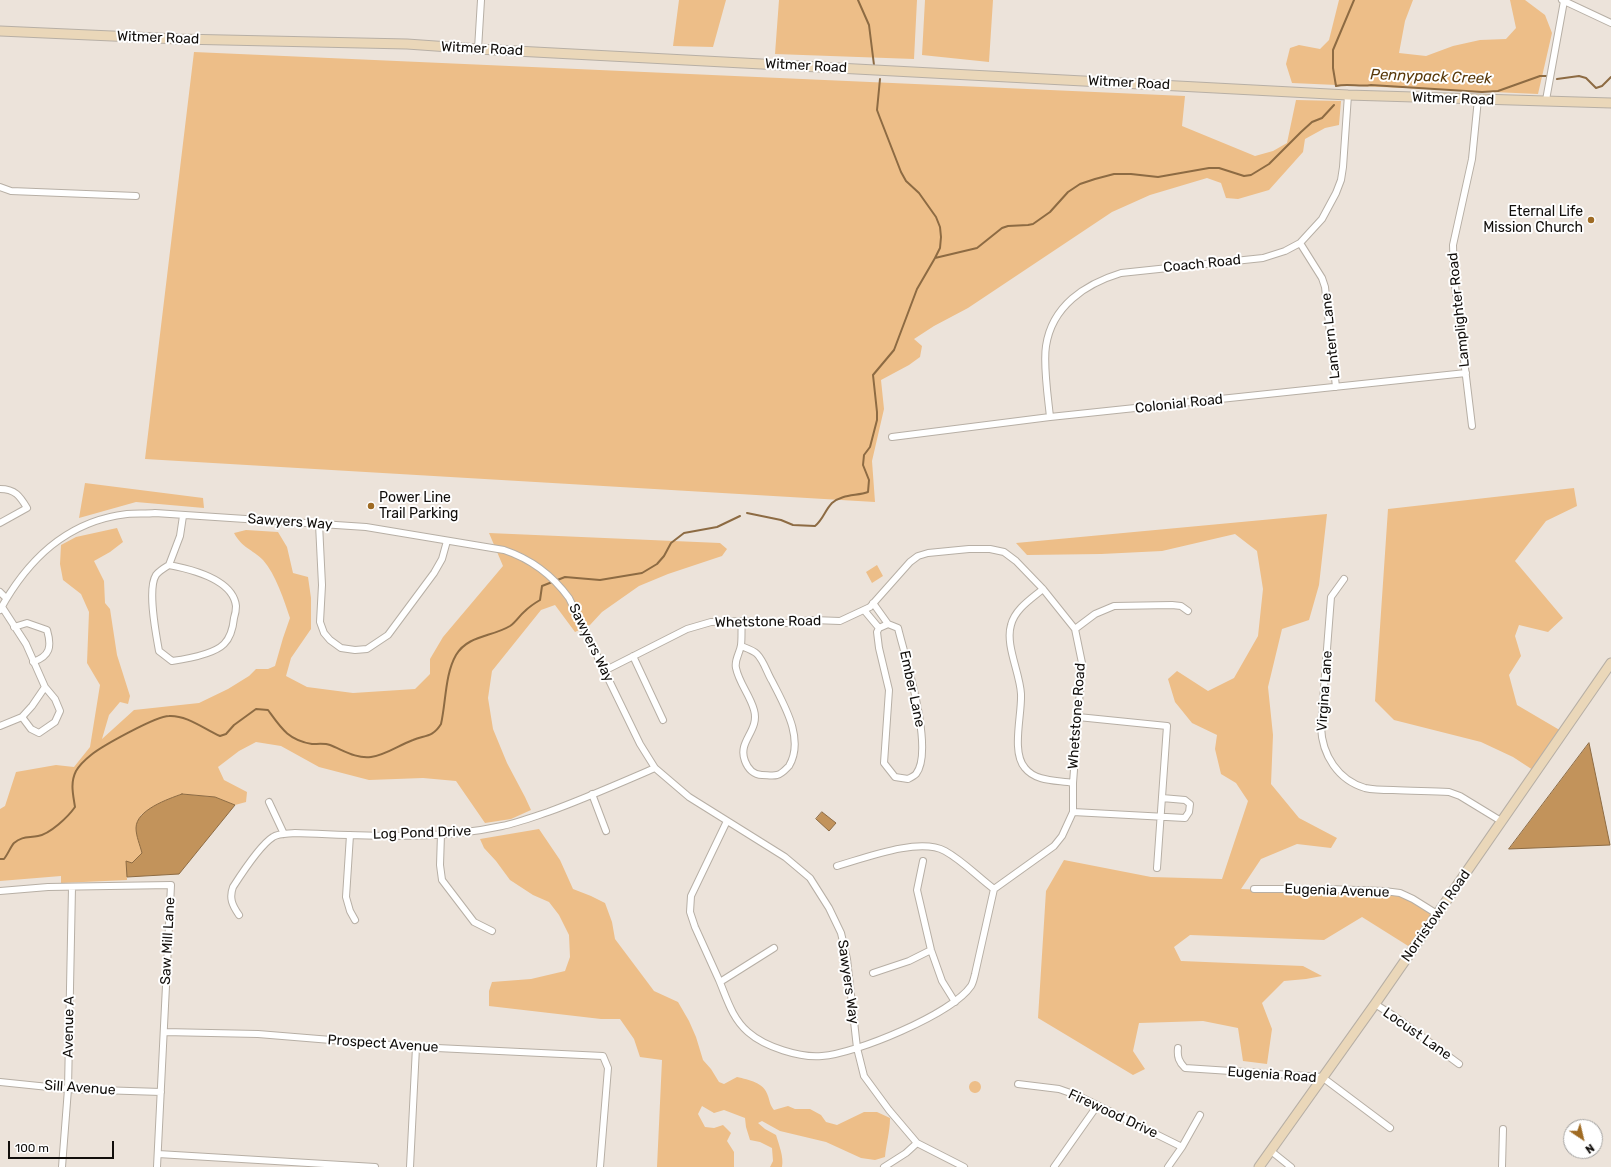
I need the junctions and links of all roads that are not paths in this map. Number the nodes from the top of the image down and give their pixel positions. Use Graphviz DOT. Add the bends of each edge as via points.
graph roads {
  1 [pos="481,0"];
  2 [pos="1563,0"];
  3 [pos="1611,23"];
  4 [pos="0,31"];
  5 [pos="478,49"];
  6 [pos="1348,95"];
  7 [pos="1478,99"];
  8 [pos="1546,100"];
  9 [pos="1611,103"];
  10 [pos="0,187"];
  11 [pos="136,196"];
  12 [pos="1300,243"];
  13 [pos="1466,373"];
  14 [pos="1336,387"];
  15 [pos="1050,417"];
  16 [pos="1472,426"];
  17 [pos="892,437"];
  18 [pos="0,489"];
  19 [pos="183,516"];
  20 [pos="0,523"];
  21 [pos="319,524"];
  22 [pos="447,541"];
  23 [pos="169,565"];
  24 [pos="1344,579"];
  25 [pos="1043,589"];
  26 [pos="0,592"];
  27 [pos="6,598"];
  28 [pos="873,603"];
  29 [pos="1,608"];
  30 [pos="864,610"];
  31 [pos="1188,611"];
  32 [pos="742,621"];
  33 [pos="888,624"];
  34 [pos="14,627"];
  35 [pos="879,628"];
  36 [pos="1075,629"];
  37 [pos="741,646"];
  38 [pos="633,656"];
  39 [pos="33,662"];
  40 [pos="1611,663"];
  41 [pos="604,671"];
  42 [pos="45,687"];
  43 [pos="22,717"];
  44 [pos="1078,717"];
  45 [pos="663,720"];
  46 [pos="0,726"];
  47 [pos="655,768"];
  48 [pos="1073,783"];
  49 [pos="592,794"];
  50 [pos="1162,798"];
  51 [pos="269,802"];
  52 [pos="1073,812"];
  53 [pos="1161,817"];
  54 [pos="727,821"];
  55 [pos="1501,821"];
  56 [pos="606,831"];
  57 [pos="284,834"];
  58 [pos="441,834"];
  59 [pos="350,835"];
  60 [pos="923,861"];
  61 [pos="837,866"];
  62 [pos="1157,868"];
  63 [pos="72,887"];
  64 [pos="994,889"];
  65 [pos="1254,889"];
  66 [pos="0,891"];
  67 [pos="1437,914"];
  68 [pos="239,915"];
  69 [pos="355,920"];
  70 [pos="492,931"];
  71 [pos="774,948"];
  72 [pos="931,950"];
  73 [pos="873,973"];
  74 [pos="720,982"];
  75 [pos="955,1002"];
  76 [pos="1375,1004"];
  77 [pos="164,1032"];
  78 [pos="416,1047"];
  79 [pos="857,1048"];
  80 [pos="1178,1048"];
  81 [pos="1459,1064"];
  82 [pos="1322,1077"];
  83 [pos="0,1082"];
  84 [pos="1018,1084"];
  85 [pos="68,1089"];
  86 [pos="161,1092"];
  87 [pos="1097,1106"];
  88 [pos="1200,1115"];
  89 [pos="1390,1128"];
  90 [pos="1503,1129"];
  91 [pos="917,1143"];
  92 [pos="1182,1147"];
  93 [pos="1271,1151"];
  94 [pos="158,1154"];
  95 [pos="285,1164"];
  96 [pos="62,1167"];
  97 [pos="157,1167"];
  98 [pos="375,1167"];
  99 [pos="410,1167"];
  100 [pos="600,1167"];
  101 [pos="884,1167"];
  102 [pos="964,1167"];
  103 [pos="1054,1167"];
  104 [pos="1168,1167"];
  105 [pos="1259,1167"];
  106 [pos="1291,1167"];
  107 [pos="1502,1167"];
  1 -- 5 [label="street"];
  2 -- 3 [label="street"];
  2 -- 8 [label="street"];
  4 -- 5 [label="street, Witmer Road" via="179,39 407,44"];
  5 -- 6 [label="street, Witmer Road"];
  6 -- 7 [label="street, Witmer Road"];
  6 -- 12 [label="street, Coach Road" via="1343,167 1336,193 1322,220"];
  7 -- 8 [label="street, Witmer Road"];
  7 -- 13 [label="street, Lamplighter Road" via="1472,159 1453,245 1454,277"];
  8 -- 9 [label="street, Witmer Road"];
  10 -- 11 [label="street" via="11,191"];
  12 -- 14 [label="street, Lantern Lane" via="1325,287"];
  12 -- 15 [label="street, Coach Road" via="1263,258 1121,273 1103,278 1081,291 1060,311 1046,346"];
  13 -- 14 [label="street, Colonial Road"];
  13 -- 16 [label="street, Lamplighter Road"];
  14 -- 15 [label="street, Colonial Road"];
  15 -- 17 [label="street, Colonial Road"];
  18 -- 20 [label="street" via="9,489 19,494 27,508"];
  19 -- 21 [label="street, Sawyers Way"];
  19 -- 23 [label="street" via="180,536"];
  19 -- 27 [label="street, Sawyers Way" via="127,514 86,525 59,539 36,558"];
  21 -- 22 [label="street, Sawyers Way" via="366,527"];
  21 -- 22 [label="street" via="322,585 320,622 330,640 341,648 355,650 367,649 388,635 434,573 442,559"];
  22 -- 41 [label="street, Sawyers Way" via="504,550 520,556 548,574 569,598"];
  23 -- 23 [label="street" via="156,575 154,583 153,612 159,651 172,662 216,650 229,638 232,629 236,606 233,598 221,583 210,577"];
  24 -- 55 [label="street, Virgina Lane" via="1332,597 1323,704 1321,736 1329,759 1346,777 1366,788 1449,792"];
  25 -- 28 [label="street, Whetstone Road" via="1004,552 969,549 918,556"];
  25 -- 36 [label="street, Whetstone Road"];
  25 -- 48 [label="street" via="1016,614 1010,625 1011,645 1022,696 1019,755 1024,767 1035,777"];
  26 -- 27 [label="street"];
  27 -- 29 [label="street, Sawyers Way"];
  28 -- 30 [label="street, Whetstone Road"];
  28 -- 33 [label="street, Ember Lane"];
  29 -- 34 [label="street"];
  30 -- 32 [label="street, Whetstone Road" via="840,621"];
  30 -- 35 [label="street"];
  31 -- 36 [label="street" via="1181,606 1172,605 1114,606 1096,614"];
  32 -- 37 [label="street"];
  32 -- 38 [label="street, Whetstone Road" via="711,622 687,629"];
  33 -- 35 [label="street"];
  33 -- 35 [label="street, Ember Lane" via="898,628 918,709 922,740 921,760 916,774 908,779 895,778 884,763 889,690 879,648"];
  34 -- 39 [label="street" via="26,644"];
  34 -- 39 [label="street" via="26,623 47,630 49,650 43,658"];
  36 -- 44 [label="street, Whetstone Road" via="1082,663"];
  37 -- 37 [label="street" via="735,666 754,710 754,727 744,744 745,761 757,775 778,775 793,759 794,729 761,660 757,654"];
  38 -- 41 [label="street, Whetstone Road"];
  38 -- 45 [label="street"];
  39 -- 42 [label="street"];
  40 -- 55 [label="street, Norristown Road"];
  41 -- 47 [label="street, Sawyers Way" via="640,744"];
  42 -- 43 [label="street"];
  42 -- 43 [label="street" via="55,699 60,711 55,722 39,733 31,729"];
  43 -- 46 [label="street"];
  44 -- 48 [label="street, Whetstone Road"];
  44 -- 50 [label="street" via="1167,726"];
  47 -- 49 [label="street, Log Pond Drive"];
  47 -- 54 [label="street, Sawyers Way" via="689,797"];
  48 -- 52 [label="street, Whetstone Road"];
  49 -- 56 [label="street"];
  49 -- 58 [label="street, Log Pond Drive" via="523,821"];
  50 -- 53 [label="street"];
  50 -- 53 [label="street" via="1185,800 1190,804 1185,818"];
  51 -- 57 [label="street"];
  52 -- 53 [label="street"];
  52 -- 64 [label="street, Whetstone Road" via="1062,836 1054,846"];
  53 -- 62 [label="street"];
  54 -- 74 [label="street" via="691,896 690,912"];
  54 -- 79 [label="street, Sawyers Way" via="785,857 810,878 829,908 842,933 848,959"];
  55 -- 67 [label="street, Norristown Road"];
  57 -- 59 [label="street, Log Pond Drive"];
  57 -- 68 [label="street, Log Pond Drive" via="268,840 233,887 230,893 231,903"];
  58 -- 59 [label="street, Log Pond Drive"];
  58 -- 70 [label="street" via="442,880 474,922"];
  59 -- 69 [label="street" via="346,897"];
  60 -- 72 [label="street" via="917,890"];
  61 -- 64 [label="street" via="911,846 930,846 950,854"];
  63 -- 66 [label="street, Saw Mill Lane"];
  63 -- 77 [label="street, Saw Mill Lane" via="171,885"];
  63 -- 85 [label="street, Avenue A"];
  64 -- 75 [label="street" via="971,986"];
  65 -- 67 [label="street, Eugenia Avenue" via="1329,889 1400,893"];
  67 -- 76 [label="street, Norristown Road"];
  71 -- 74 [label="street"];
  72 -- 73 [label="street" via="909,961"];
  72 -- 75 [label="street" via="942,981"];
  74 -- 79 [label="street" via="734,1016 749,1033 766,1044 795,1054 822,1056"];
  75 -- 79 [label="street" via="877,1042"];
  76 -- 81 [label="street, Locust Lane"];
  76 -- 82 [label="street, Norristown Road"];
  77 -- 78 [label="street, Prospect Avenue" via="258,1034"];
  77 -- 86 [label="street, Saw Mill Lane"];
  78 -- 99 [label="street"];
  78 -- 100 [label="street, Prospect Avenue" via="603,1056 608,1068"];
  79 -- 91 [label="street, Sawyers Way" via="864,1076"];
  80 -- 82 [label="street, Eugenia Road" via="1177,1055 1185,1068"];
  82 -- 89 [label="street, Eugenia Road"];
  82 -- 93 [label="street, Norristown Road"];
  83 -- 85 [label="street, Sill Avenue"];
  84 -- 87 [label="street, Firewood Drive" via="1059,1089"];
  85 -- 86 [label="street, Sill Avenue"];
  85 -- 96 [label="street, Avenue A"];
  86 -- 94 [label="street, Saw Mill Lane"];
  87 -- 92 [label="street, Firewood Drive"];
  87 -- 103 [label="street"];
  88 -- 92 [label="street"];
  90 -- 107 [label="street"];
  91 -- 101 [label="street"];
  91 -- 102 [label="street, Sawyers Way"];
  92 -- 104 [label="street"];
  93 -- 105 [label="street, Norristown Road"];
  93 -- 106 [label="street"];
  94 -- 95 [label="street"];
  94 -- 97 [label="street, Saw Mill Lane"];
  95 -- 98 [label="street"];
}
